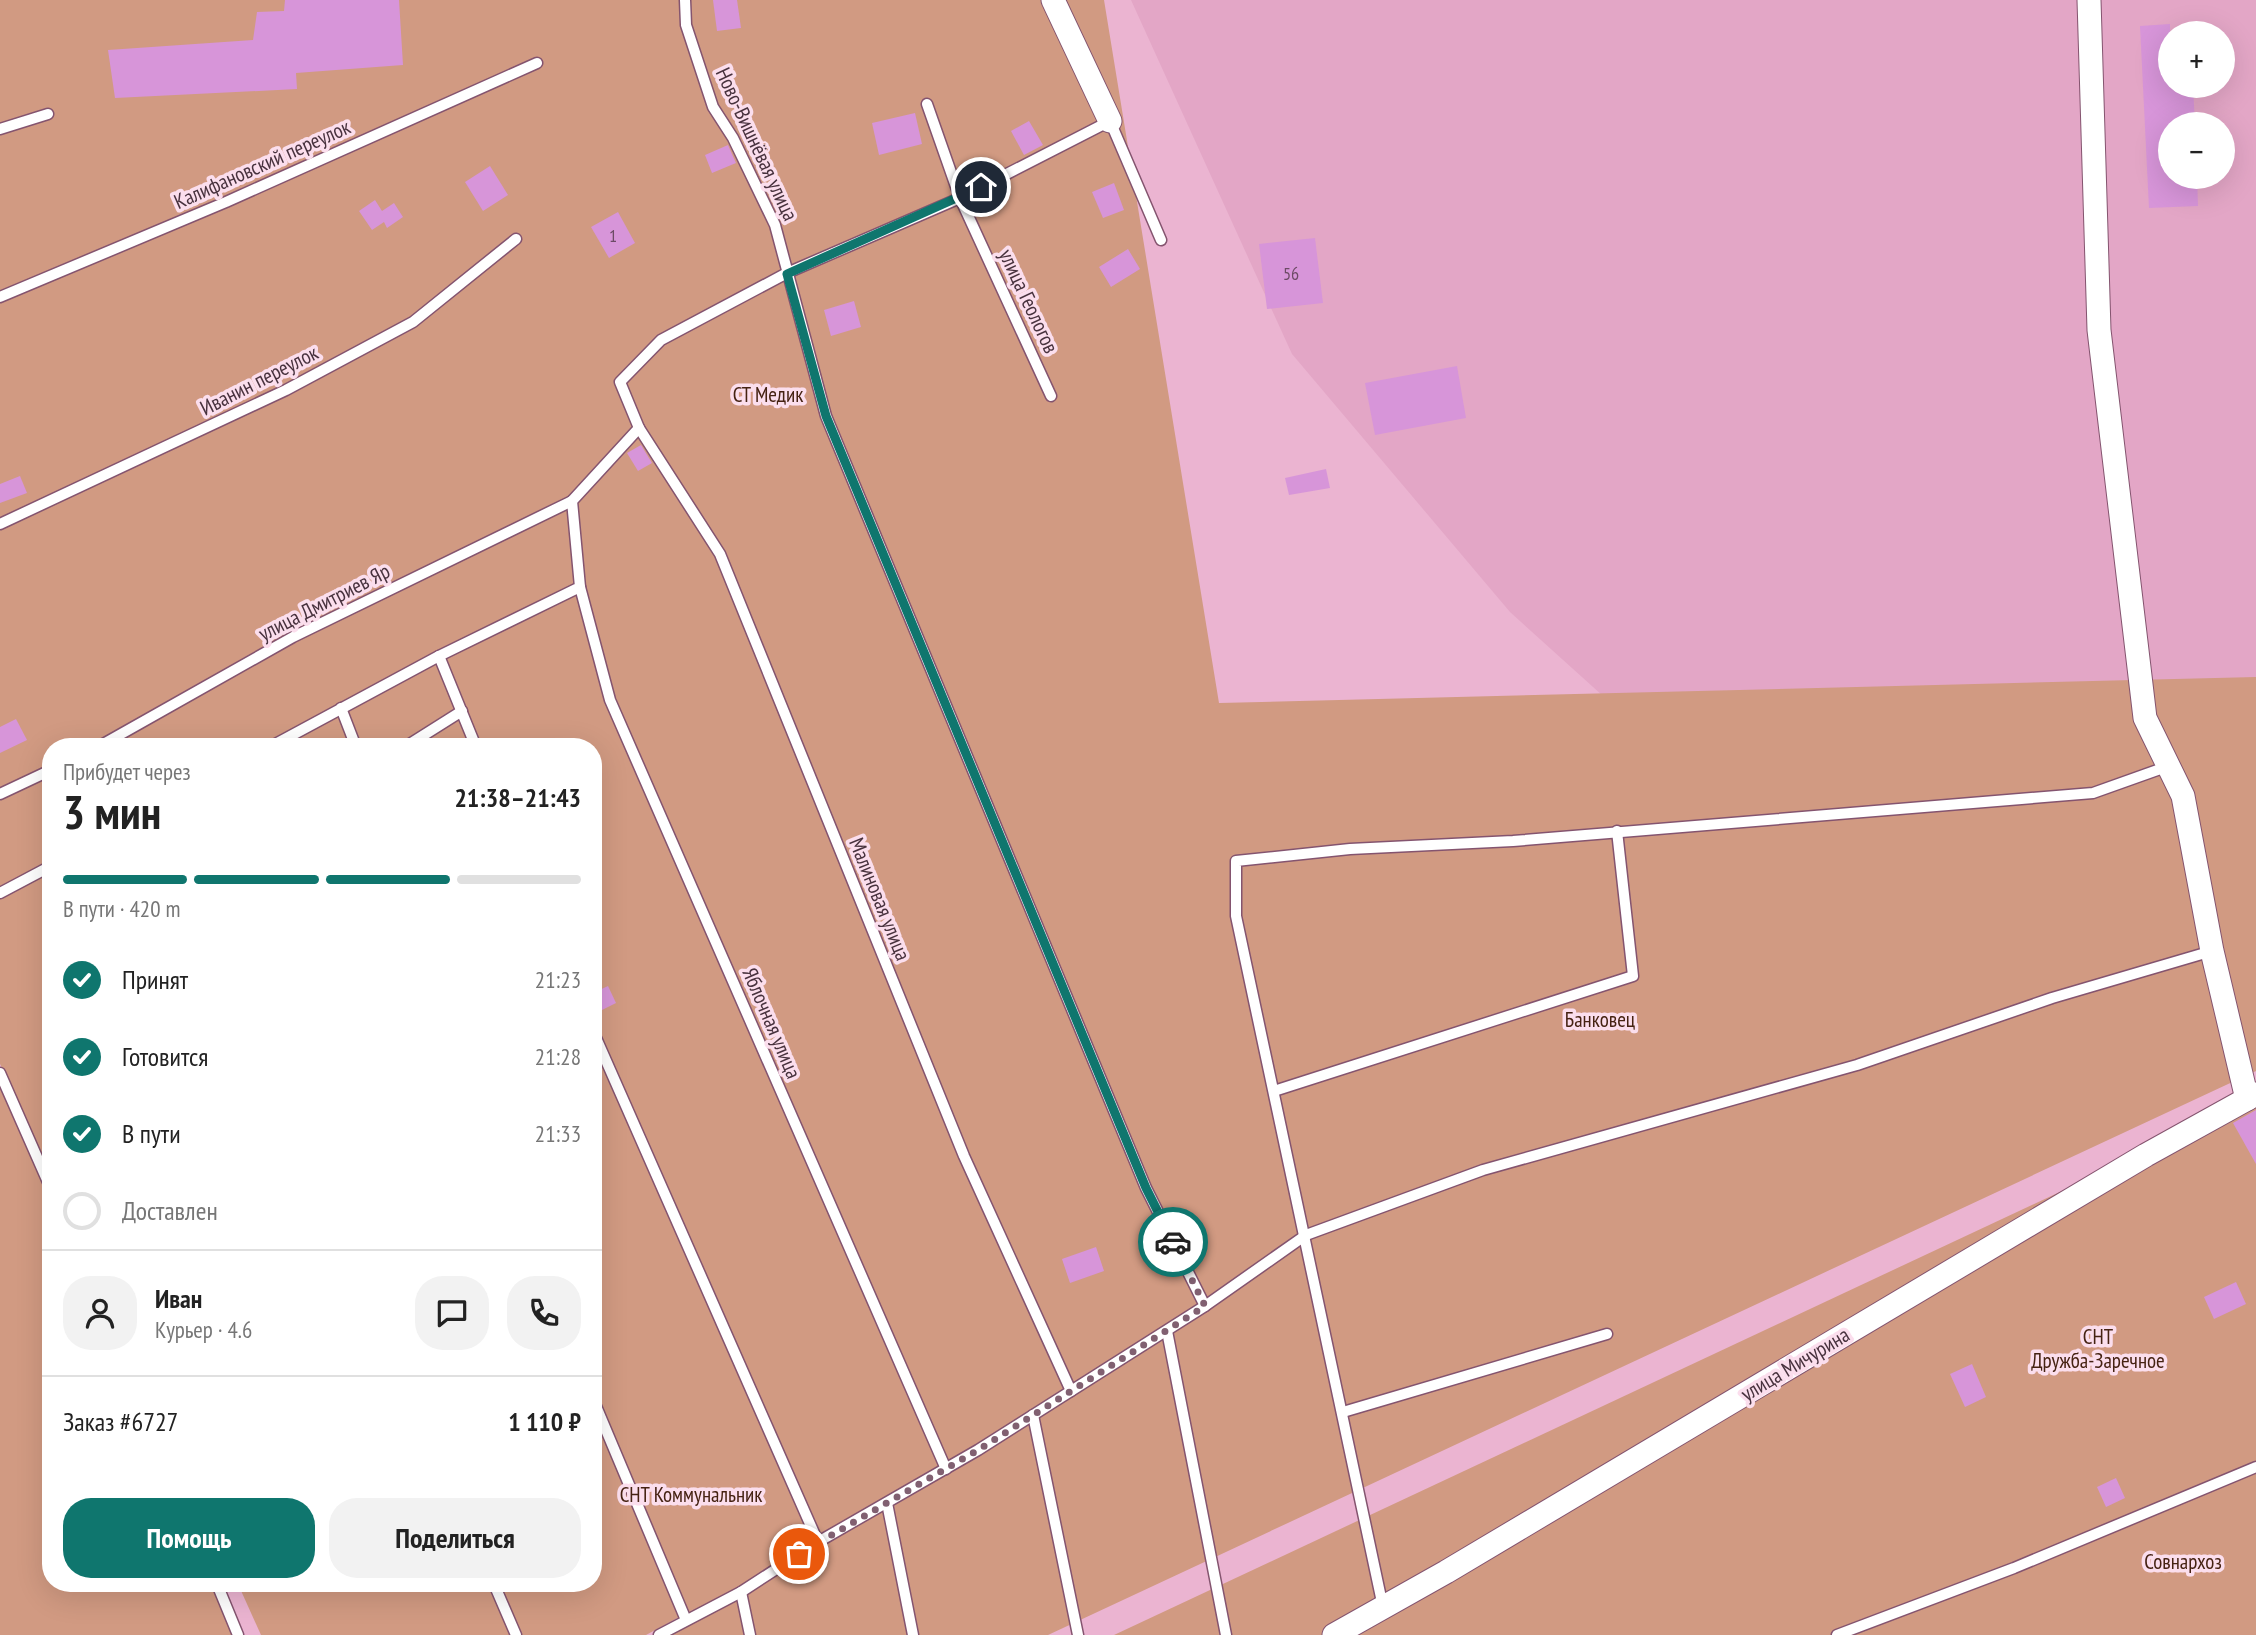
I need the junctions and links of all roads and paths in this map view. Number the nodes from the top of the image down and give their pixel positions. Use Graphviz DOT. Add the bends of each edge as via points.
graph roads {
  1 [pos="685,0"];
  2 [pos="1053,0"];
  3 [pos="2090,0"];
  4 [pos="537,63"];
  5 [pos="927,103"];
  6 [pos="48,114"];
  7 [pos="1110,121"];
  8 [pos="0,128"];
  9 [pos="960,198"];
  10 [pos="516,239"];
  11 [pos="1161,240"];
  12 [pos="787,274"];
  13 [pos="0,297"];
  14 [pos="1051,396"];
  15 [pos="639,428"];
  16 [pos="572,501"];
  17 [pos="0,524"];
  18 [pos="580,587"];
  19 [pos="439,656"];
  20 [pos="341,708"];
  21 [pos="462,711"];
  22 [pos="114,738"];
  23 [pos="286,738"];
  24 [pos="353,738"];
  25 [pos="419,738"];
  26 [pos="473,738"];
  27 [pos="2166,767"];
  28 [pos="42,774"];
  29 [pos="0,794"];
  30 [pos="1617,831"];
  31 [pos="42,871"];
  32 [pos="0,893"];
  33 [pos="2212,951"];
  34 [pos="602,1051"];
  35 [pos="0,1073"];
  36 [pos="1274,1091"];
  37 [pos="2251,1097"];
  38 [pos="42,1169"];
  39 [pos="1306,1235"];
  40 [pos="1205,1306"];
  41 [pos="1167,1331"];
  42 [pos="1607,1334"];
  43 [pos="1071,1391"];
  44 [pos="1343,1412"];
  45 [pos="1033,1415"];
  46 [pos="602,1420"];
  47 [pos="2256,1466"];
  48 [pos="946,1469"];
  49 [pos="887,1503"];
  50 [pos="818,1542"];
  51 [pos="220,1592"];
  52 [pos="497,1592"];
  53 [pos="741,1592"];
  54 [pos="1383,1607"];
  55 [pos="686,1620"];
  56 [pos="238,1635"];
  57 [pos="516,1635"];
  58 [pos="659,1635"];
  59 [pos="750,1635"];
  60 [pos="913,1635"];
  61 [pos="1078,1635"];
  62 [pos="1226,1635"];
  63 [pos="1335,1635"];
  64 [pos="1838,1635"];
  1 -- 12 [label="lane, Ново-Вишнёвая улица" via="687,25 713,107 775,225"];
  2 -- 7 [label="street"];
  3 -- 27 [label="street" via="2099,330 2145,718"];
  4 -- 13 [label="lane, Калифановский переулок"];
  5 -- 9 [label="lane, улица Геологов"];
  6 -- 8 [label="lane"];
  7 -- 9 [label="lane"];
  7 -- 11 [label="lane"];
  9 -- 12 [label="lane"];
  9 -- 14 [label="lane, улица Геологов"];
  10 -- 17 [label="lane, Иванин переулок" via="414,322 286,390"];
  12 -- 15 [label="lane" via="661,340 620,382"];
  12 -- 40 [label="lane, Ново-Вишнёвая улица" via="826,416 1146,1188"];
  15 -- 16 [label="lane, улица Дмитриев Яр"];
  15 -- 43 [label="lane, Малиновая улица" via="720,554 964,1156"];
  16 -- 18 [label="lane"];
  16 -- 22 [label="lane, улица Дмитриев Яр" via="293,637"];
  18 -- 19 [label="lane"];
  18 -- 48 [label="lane, Яблочная улица" via="610,699"];
  19 -- 20 [label="lane"];
  19 -- 21 [label="lane"];
  20 -- 23 [label="lane"];
  20 -- 24 [label="lane"];
  21 -- 25 [label="lane"];
  21 -- 26 [label="lane"];
  27 -- 30 [label="lane" via="2093,793"];
  27 -- 33 [label="street" via="2183,796"];
  28 -- 29 [label="lane"];
  30 -- 36 [label="lane" via="1633,976"];
  30 -- 36 [label="lane" via="1237,861 1236,916"];
  31 -- 32 [label="lane"];
  33 -- 37 [label="street"];
  33 -- 39 [label="lane" via="2052,998 1857,1065 1483,1170"];
  34 -- 50 [label="lane"];
  35 -- 38 [label="lane"];
  36 -- 39 [label="lane"];
  37 -- 54 [label="street, улица Мичурина"];
  39 -- 40 [label="lane"];
  39 -- 44 [label="lane"];
  40 -- 41 [label="lane"];
  41 -- 43 [label="lane"];
  41 -- 62 [label="lane"];
  42 -- 44 [label="lane"];
  43 -- 45 [label="lane"];
  44 -- 54 [label="lane"];
  45 -- 48 [label="lane"];
  45 -- 61 [label="lane"];
  46 -- 55 [label="lane"];
  47 -- 64 [label="lane" via="2014,1568"];
  48 -- 49 [label="lane"];
  49 -- 50 [label="lane"];
  49 -- 60 [label="lane"];
  50 -- 53 [label="lane"];
  51 -- 56 [label="lane"];
  52 -- 57 [label="lane"];
  53 -- 55 [label="lane"];
  53 -- 59 [label="lane"];
  54 -- 63 [label="street, улица Мичурина"];
  55 -- 58 [label="lane"];
}
